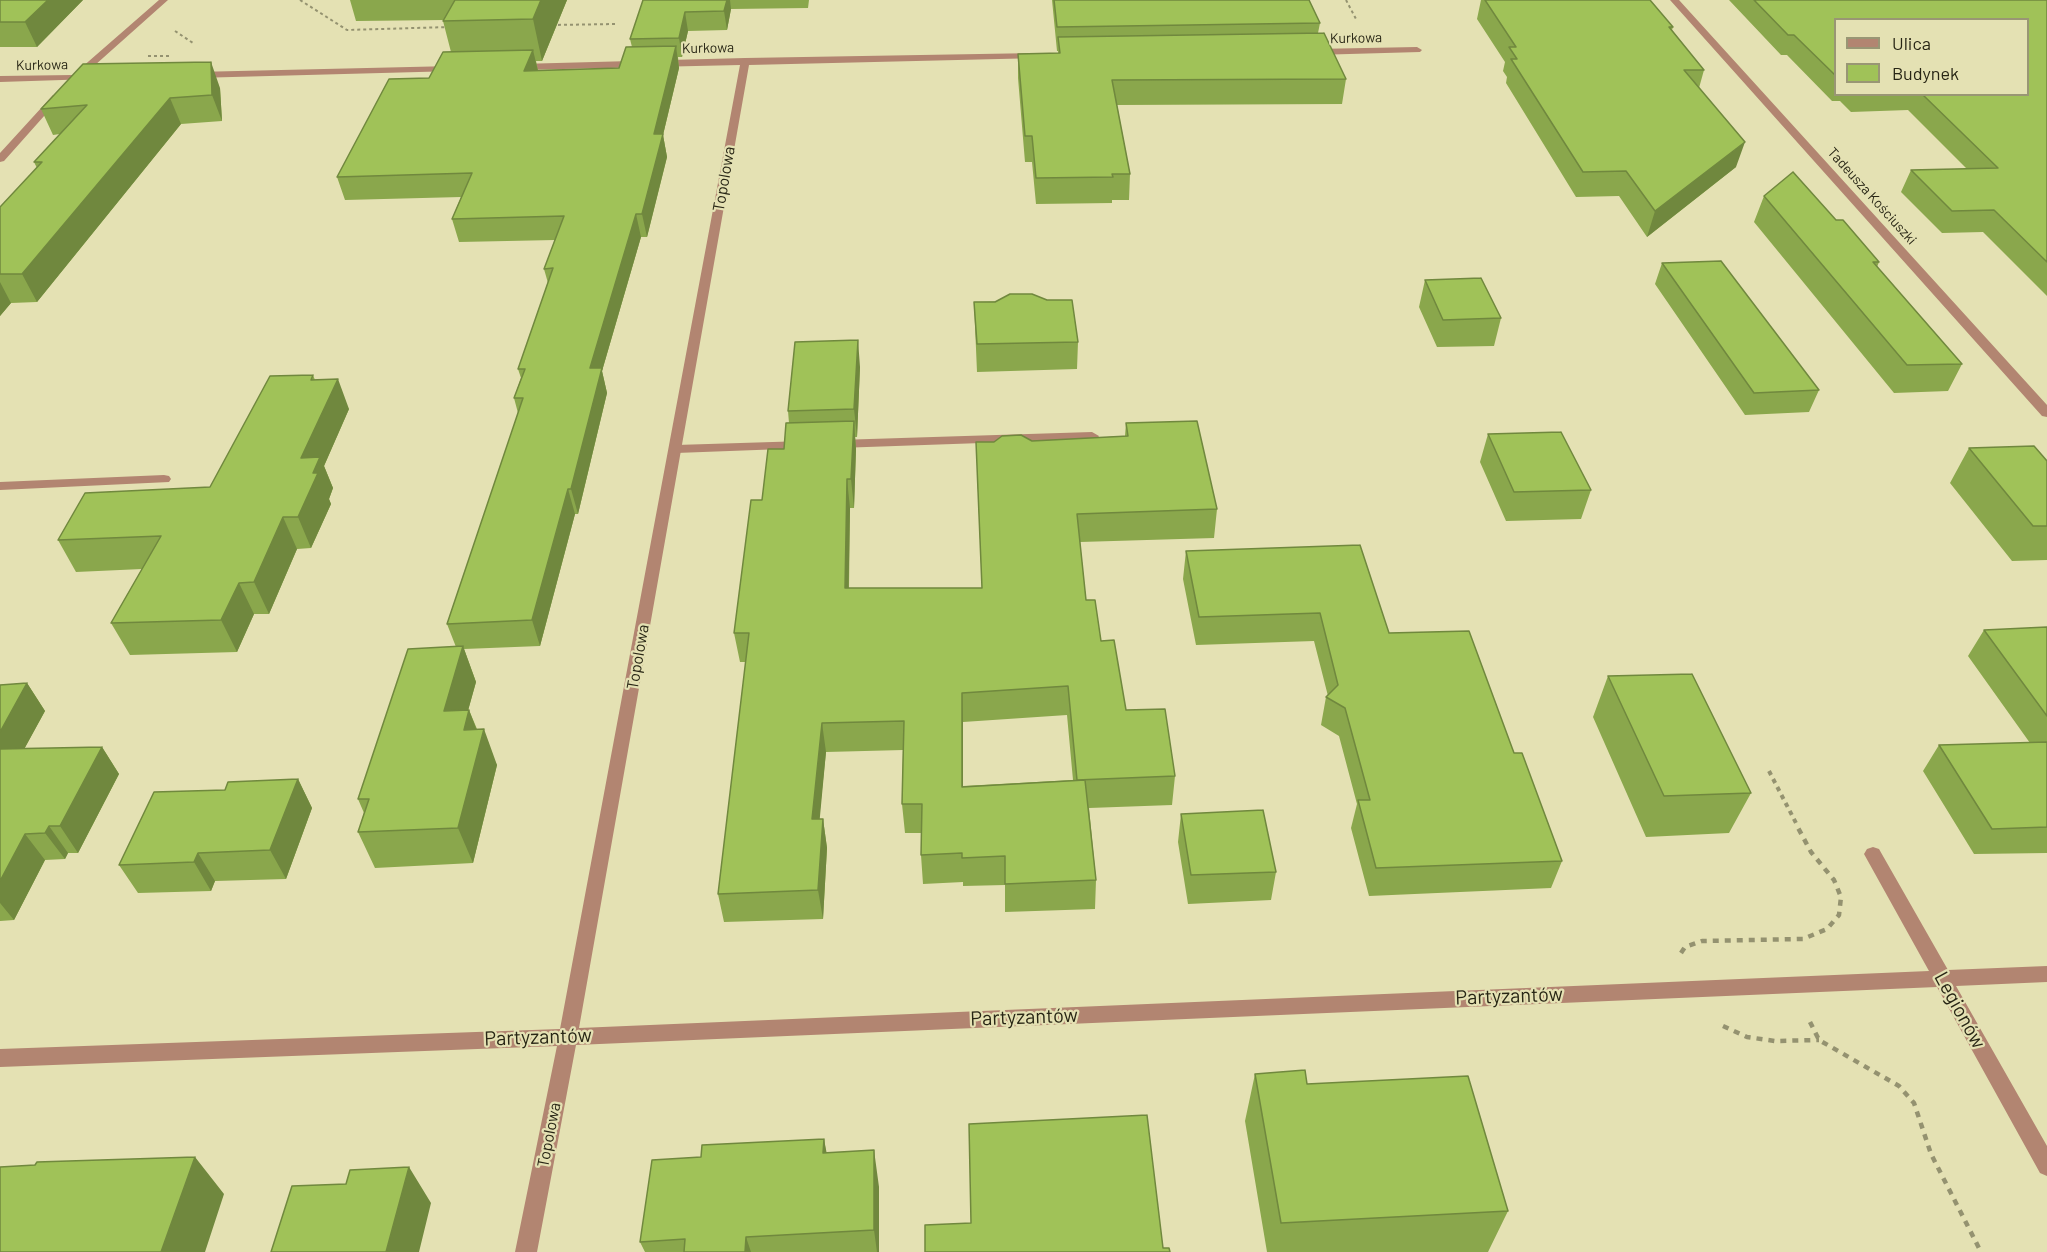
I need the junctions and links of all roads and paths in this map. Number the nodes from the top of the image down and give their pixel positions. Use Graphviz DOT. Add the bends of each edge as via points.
graph roads {
  1 [pos="164,0"];
  2 [pos="300,0"];
  3 [pos="1346,0"];
  4 [pos="1674,0"];
  5 [pos="617,24"];
  6 [pos="1358,24"];
  7 [pos="547,25"];
  8 [pos="448,36"];
  9 [pos="1417,50"];
  10 [pos="1305,52"];
  11 [pos="1054,56"];
  12 [pos="744,61"];
  13 [pos="511,68"];
  14 [pos="464,69"];
  15 [pos="183,75"];
  16 [pos="98,77"];
  17 [pos="75,78"];
  18 [pos="0,79"];
  19 [pos="0,159"];
  20 [pos="2047,413"];
  21 [pos="1092,436"];
  22 [pos="676,449"];
  23 [pos="164,478"];
  24 [pos="0,486"];
  25 [pos="1769,771"];
  26 [pos="1874,855"];
  27 [pos="1773,940"];
  28 [pos="2047,974"];
  29 [pos="1942,979"];
  30 [pos="1806,1013"];
  31 [pos="568,1037"];
  32 [pos="0,1058"];
  33 [pos="2047,1166"];
  34 [pos="526,1252"];
  35 [pos="1981,1252"];
  1 -- 17 [label="street"];
  2 -- 8 [label="path" via="346,30 453,27"];
  3 -- 6 [label="path"];
  4 -- 20 [label="street, Tadeusza Kościuszki"];
  5 -- 7 [label="path"];
  9 -- 10 [label="street, Kurkowa"];
  11 -- 12 [label="street, Kurkowa"];
  12 -- 13 [label="street, Kurkowa"];
  12 -- 22 [label="street, Topolowa"];
  14 -- 15 [label="street"];
  16 -- 17 [label="street, Kurkowa"];
  17 -- 18 [label="street, Kurkowa"];
  17 -- 19 [label="street"];
  21 -- 22 [label="street"];
  22 -- 31 [label="street, Topolowa"];
  23 -- 24 [label="street"];
  25 -- 27 [label="path" via="1811,852 1834,880 1841,897 1839,915 1827,929 1803,939"];
  26 -- 29 [label="street, Legionów"];
  28 -- 29 [label="street, Partyzantów"];
  29 -- 31 [label="street, Partyzantów"];
  29 -- 33 [label="street, Legionów"];
  30 -- 35 [label="path" via="1819,1040 1899,1086 1914,1103 1931,1154"];
  31 -- 32 [label="street, Partyzantów"];
  31 -- 34 [label="street, Topolowa"];
}
